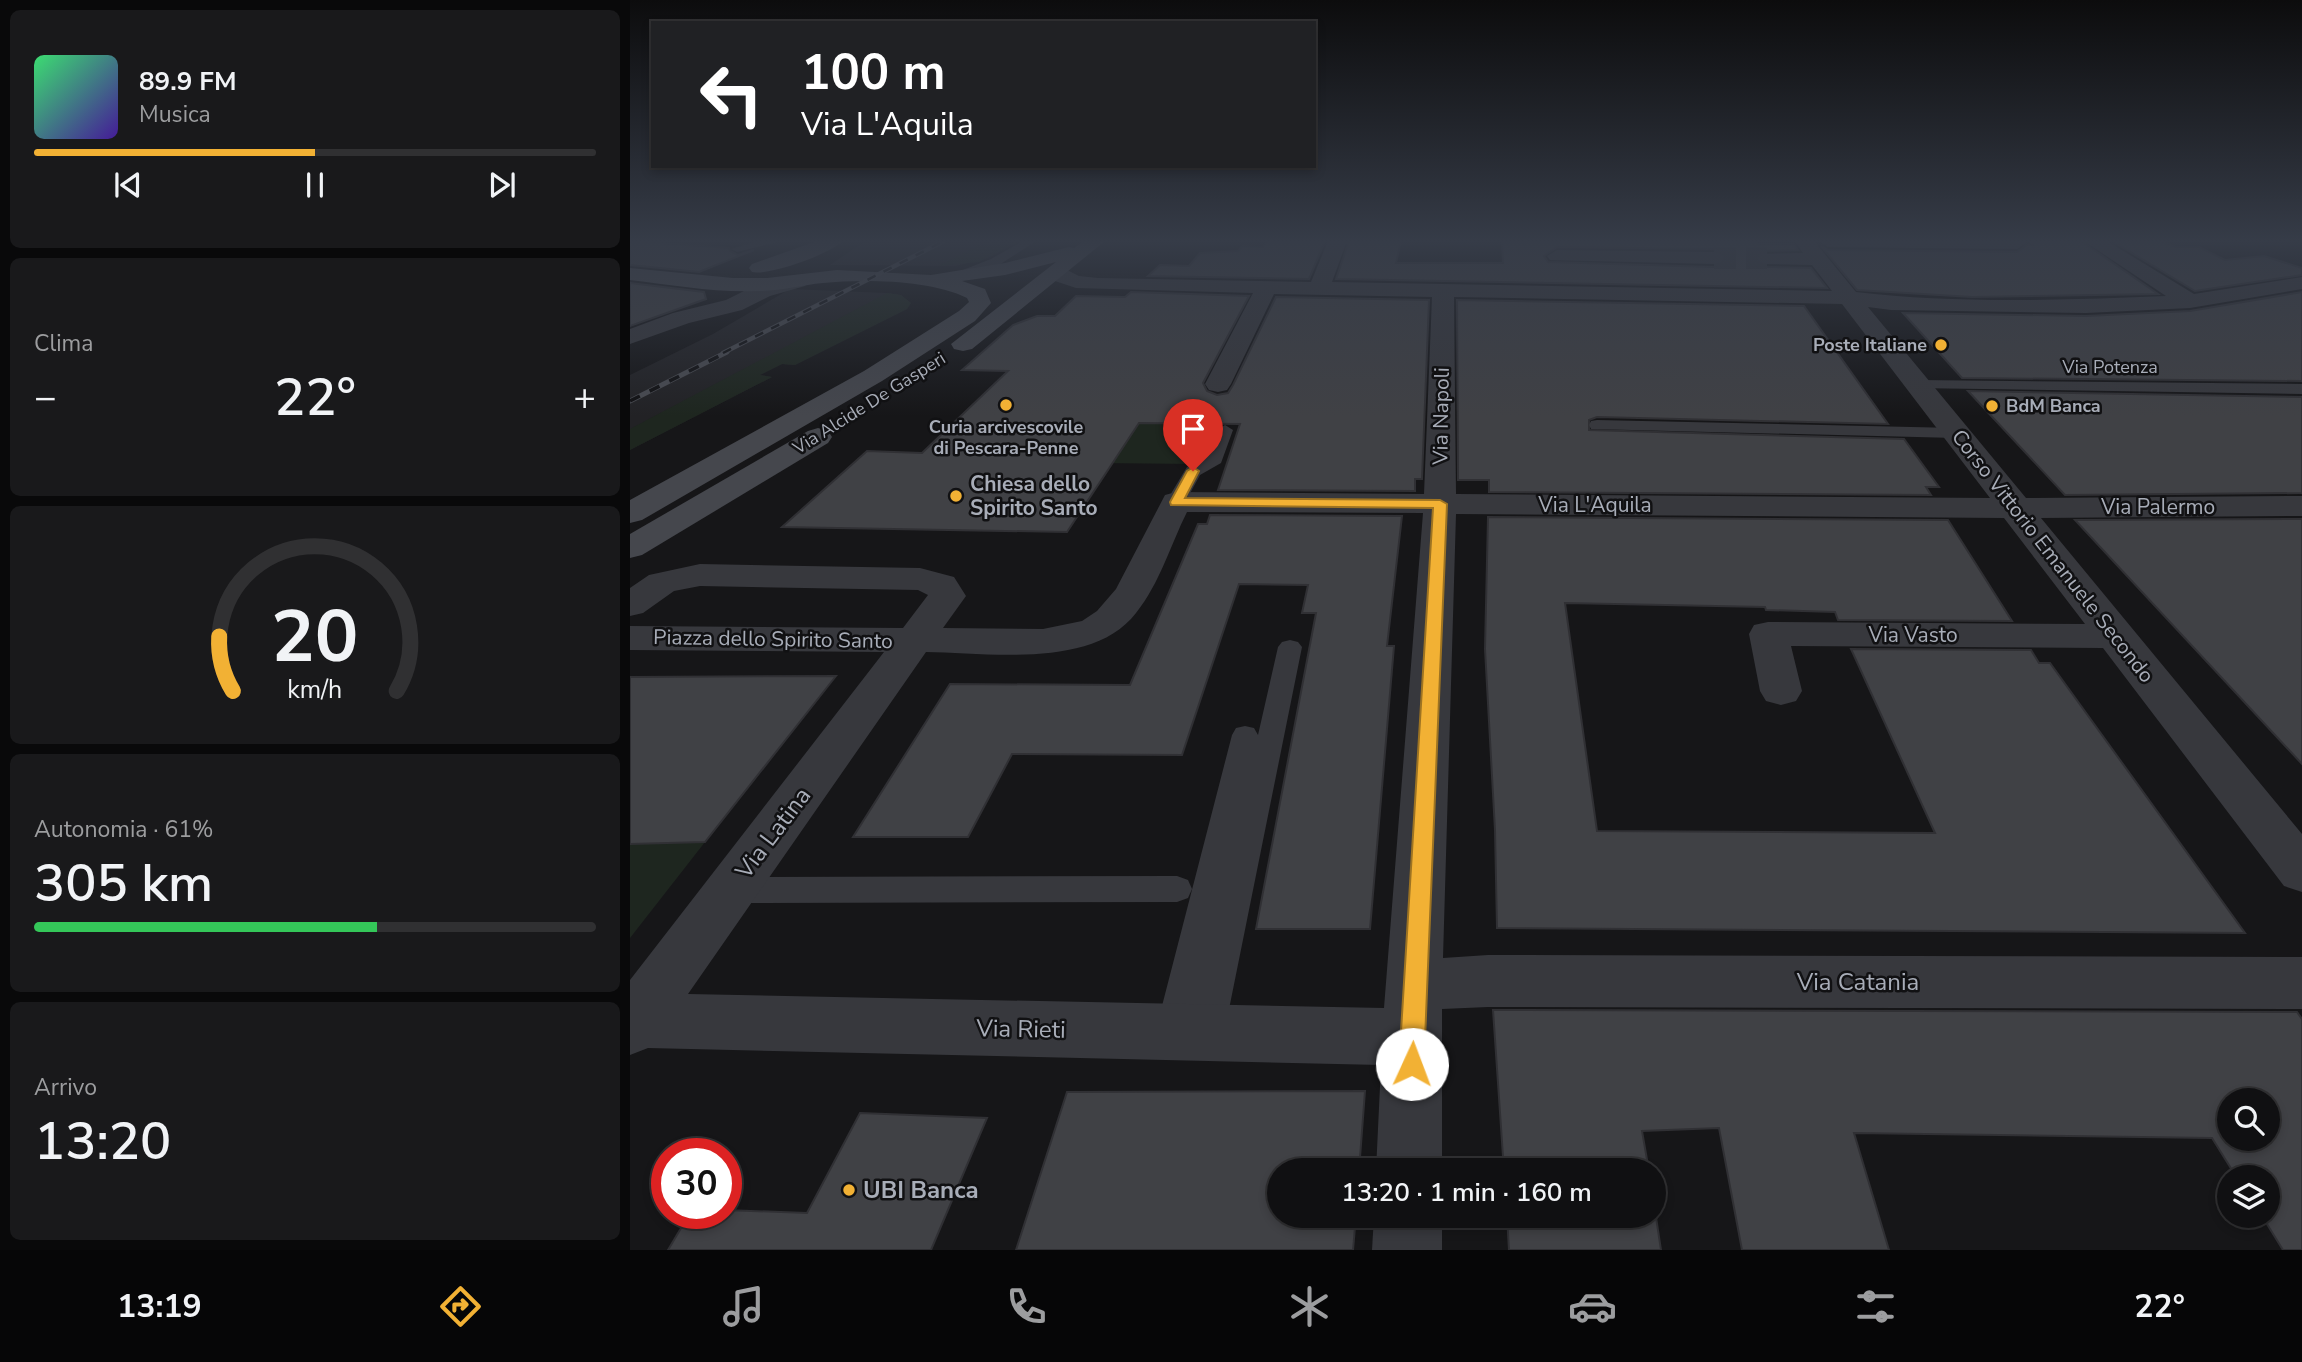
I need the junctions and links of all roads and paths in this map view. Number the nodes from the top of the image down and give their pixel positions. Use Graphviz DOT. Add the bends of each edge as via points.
graph roads {
  1 [pos="714,299"];
  2 [pos="745,299"];
  3 [pos="979,299"];
  4 [pos="1020,299"];
  5 [pos="1260,299"];
  6 [pos="1443,299"];
  7 [pos="1850,299"];
  8 [pos="1860,299"];
  9 [pos="2187,299"];
  10 [pos="2200,299"];
  11 [pos="2190,301"];
  12 [pos="681,318"];
  13 [pos="630,337"];
  14 [pos="1218,384"];
  15 [pos="1918,385"];
  16 [pos="2302,389"];
  17 [pos="1597,425"];
  18 [pos="1225,430"];
  19 [pos="1956,433"];
  20 [pos="1185,486"];
  21 [pos="1440,504"];
  22 [pos="2302,506"];
  23 [pos="2015,508"];
  24 [pos="630,513"];
  25 [pos="630,548"];
  26 [pos="630,570"];
  27 [pos="699,575"];
  28 [pos="630,605"];
  29 [pos="2116,636"];
  30 [pos="630,638"];
  31 [pos="916,640"];
  32 [pos="1290,647"];
  33 [pos="1782,691"];
  34 [pos="1245,735"];
  35 [pos="2302,871"];
  36 [pos="1177,889"];
  37 [pos="731,890"];
  38 [pos="2302,984"];
  39 [pos="1413,1011"];
  40 [pos="632,1022"];
  41 [pos="1190,1033"];
  42 [pos="1409,1158"];
  43 [pos="1408,1228"];
  44 [pos="1407,1250"];
  1 -- 12 [label="street"];
  2 -- 12 [label="street"];
  3 -- 24 [label="main road, Via Alcide De Gasperi" via="967,316 873,376"];
  4 -- 25 [label="main road, Via Alcide De Gasperi" via="919,376"];
  5 -- 14 [label="street"];
  6 -- 21 [label="street, Via Napoli"];
  7 -- 15 [label="street, Corso Vittorio Emanuele Secondo"];
  8 -- 11 [label="street" via="2087,306"];
  9 -- 11 [label="street"];
  10 -- 11 [label="street"];
  12 -- 13 [label="street"];
  15 -- 16 [label="lane, Via Potenza"];
  15 -- 19 [label="street, Corso Vittorio Emanuele Secondo"];
  17 -- 19 [label="lane"];
  18 -- 20 [label="lane" via="1212,463"];
  19 -- 23 [label="street, Corso Vittorio Emanuele Secondo"];
  20 -- 21 [label="street, Via L'Aquila"];
  20 -- 31 [label="street, Piazza dello Spirito Santo" via="1128,600 1113,618 1094,629 1043,641"];
  21 -- 23 [label="street, Via L'Aquila"];
  21 -- 39 [label="street, Via Napoli"];
  22 -- 23 [label="street, Via Palermo"];
  23 -- 29 [label="street, Corso Vittorio Emanuele Secondo"];
  26 -- 27 [label="street, Piazza dello Spirito Santo"];
  27 -- 28 [label="street, Piazza dello Spirito Santo" via="662,583"];
  27 -- 31 [label="street, Piazza dello Spirito Santo" via="920,579 941,585 947,596"];
  29 -- 33 [label="street, Via Vasto" via="1768,634"];
  29 -- 35 [label="street, Corso Vittorio Emanuele Secondo"];
  30 -- 31 [label="street, Piazza dello Spirito Santo"];
  31 -- 37 [label="street, Via Latina"];
  32 -- 41 [label="lane"];
  34 -- 41 [label="lane"];
  36 -- 37 [label="lane"];
  37 -- 40 [label="street, Via Latina"];
  38 -- 39 [label="street, Via Catania" via="1488,981"];
  39 -- 41 [label="street, Via Rieti"];
  39 -- 42 [label="street, Via Napoli"];
  40 -- 41 [label="street, Via Rieti"];
  43 -- 44 [label="street"];
}
